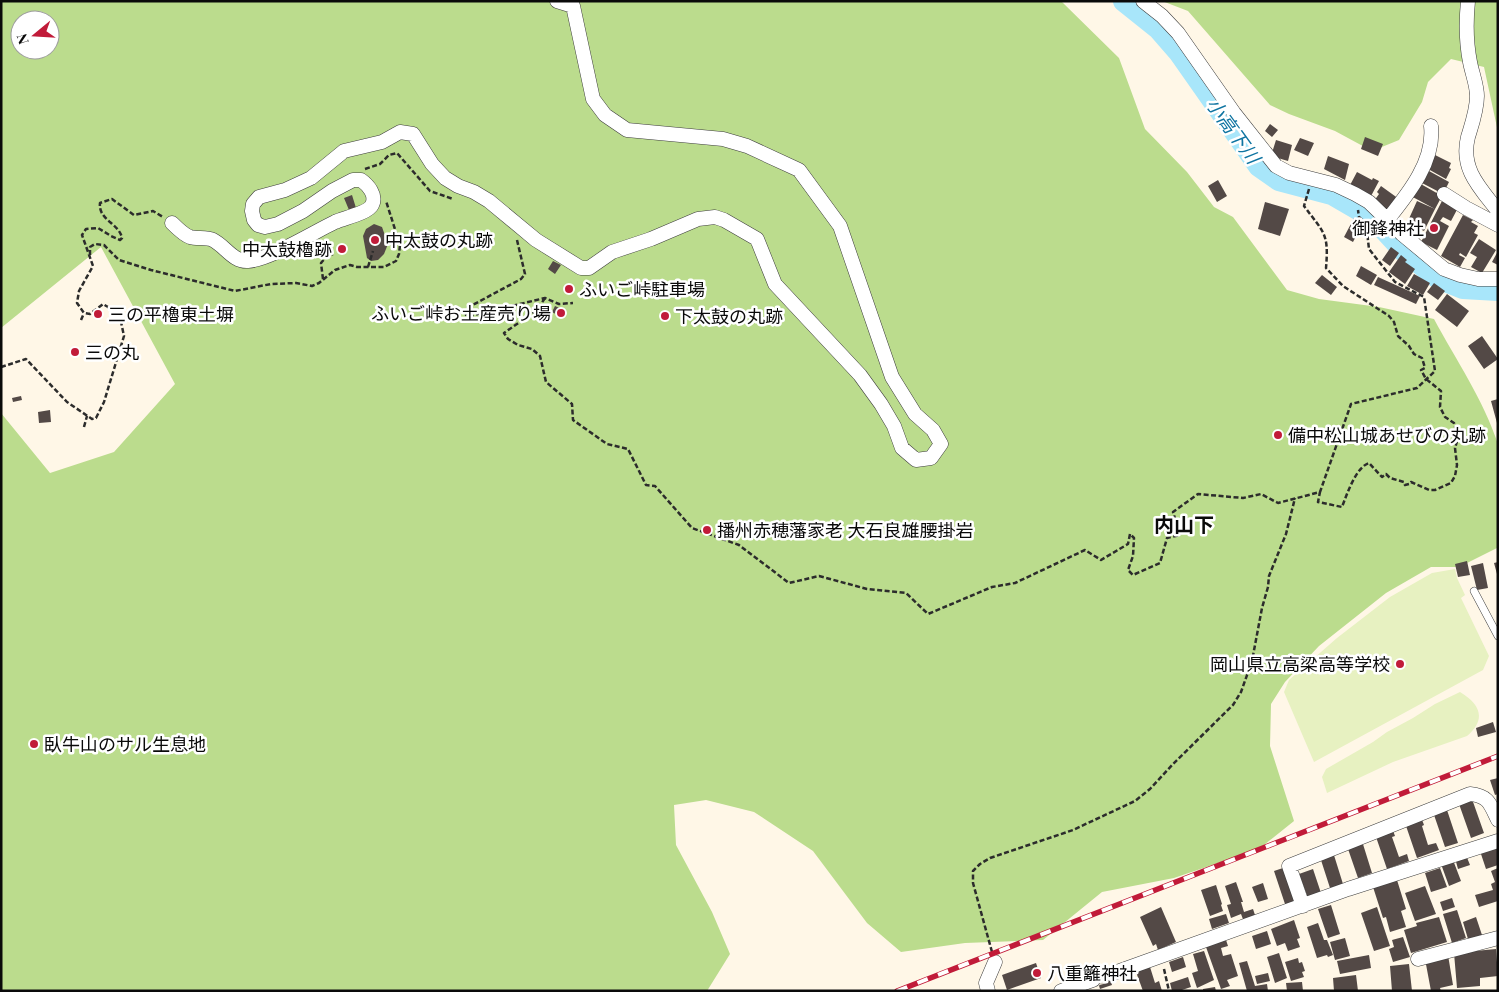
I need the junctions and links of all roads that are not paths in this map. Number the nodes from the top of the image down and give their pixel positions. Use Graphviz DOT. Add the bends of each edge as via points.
graph roads {
  1 [pos="557,1"];
  2 [pos="1143,1"];
  3 [pos="1468,1"];
  4 [pos="1431,126"];
  5 [pos="1444,194"];
  6 [pos="1498,211"];
  7 [pos="1388,219"];
  8 [pos="172,224"];
  9 [pos="1498,224"];
  10 [pos="1498,279"];
  11 [pos="1474,591"];
  12 [pos="1498,636"];
  13 [pos="1498,820"];
  14 [pos="1498,840"];
  15 [pos="1303,906"];
  16 [pos="1498,938"];
  17 [pos="1418,959"];
  18 [pos="995,962"];
  19 [pos="1112,974"];
  20 [pos="1093,980"];
  21 [pos="988,991"];
  22 [pos="1061,991"];
  1 -- 8 [label="street" via="573,6 593,99 604,115 627,130 723,139 799,170 840,226 892,377 915,414 933,430 940,444 931,458 916,460 902,448 894,426 860,375 774,284 757,239 715,217 698,220 612,252 589,268 581,268 536,240 489,201 445,178 413,134 400,132 382,142 344,151 311,178 259,197 252,211 258,225 265,227 303,211 353,180 361,180 368,186 373,200 368,210 261,258 247,261 235,258 212,240 189,237"];
  2 -- 7 [label="street" via="1178,33 1234,114 1276,166 1289,173 1336,185 1369,202"];
  3 -- 6 [label="street" via="1466,34 1477,94 1466,158 1470,173"];
  4 -- 7 [label="street" via="1430,144 1421,170"];
  5 -- 9 [label="street"];
  7 -- 10 [label="street" via="1444,269 1478,279"];
  11 -- 12 [label="lane"];
  13 -- 15 [label="street" via="1488,800 1481,795 1470,794 1290,866"];
  14 -- 15 [label="street"];
  15 -- 19 [label="street"];
  16 -- 17 [label="street"];
  18 -- 21 [label="street" via="986,983"];
  20 -- 22 [label="street"];
}
